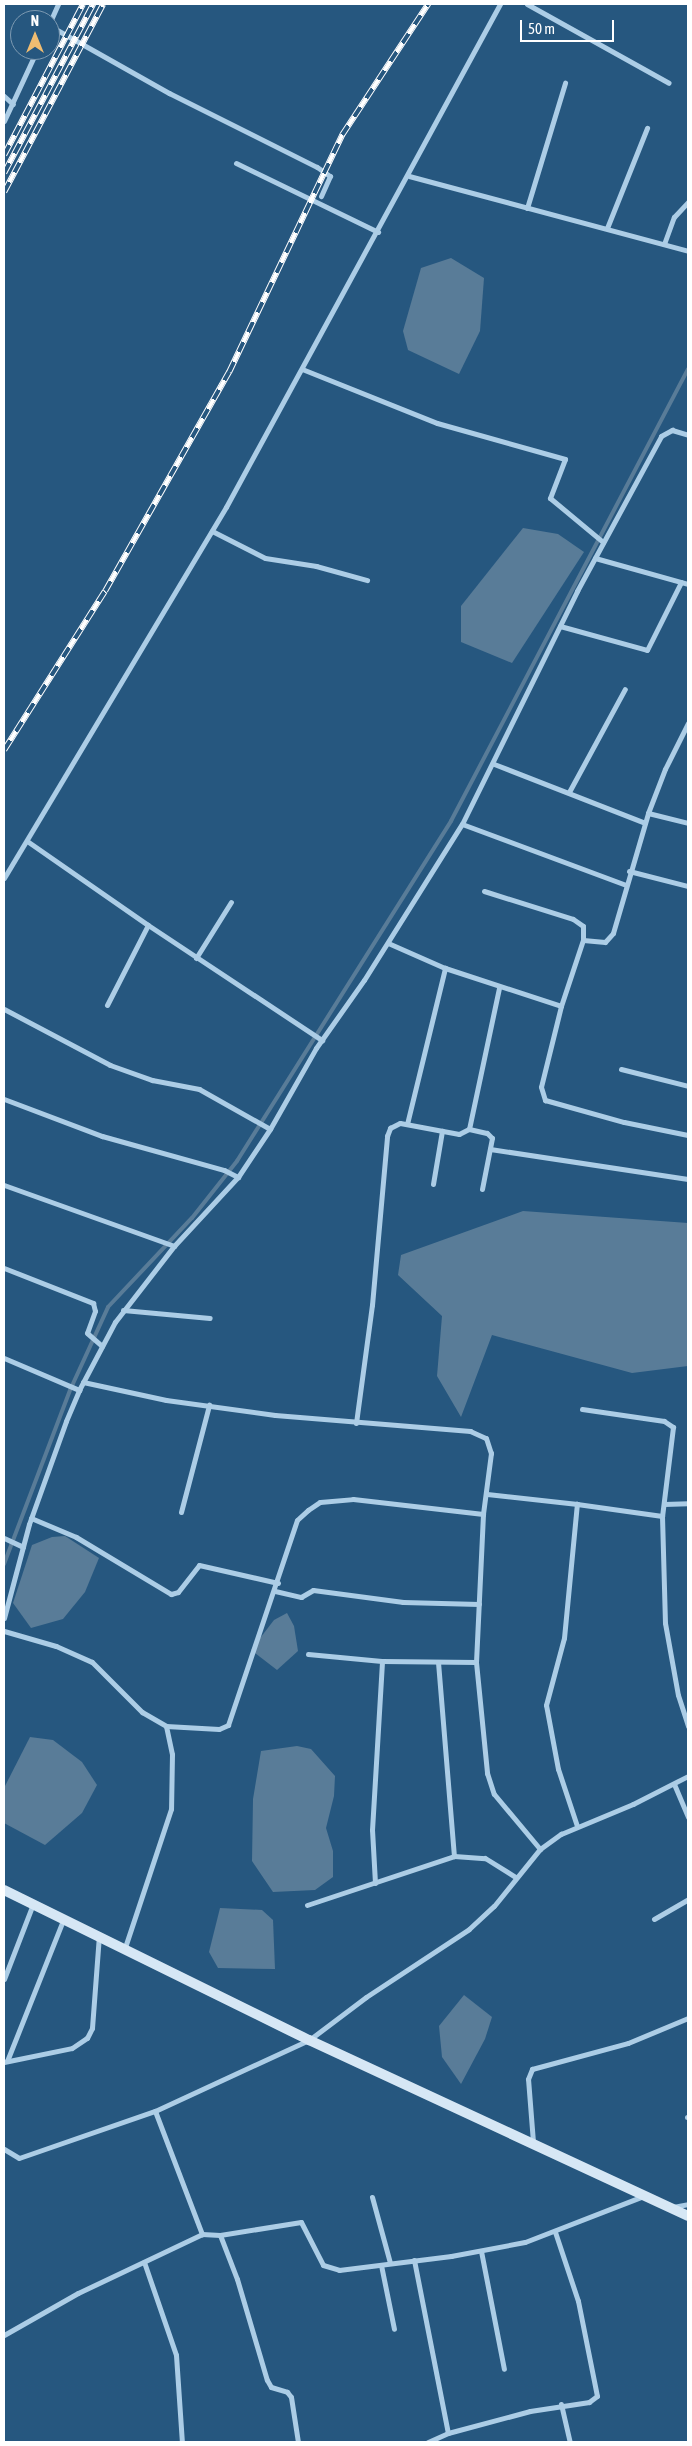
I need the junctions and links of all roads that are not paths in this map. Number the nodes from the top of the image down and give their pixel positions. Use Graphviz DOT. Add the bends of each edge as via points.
graph roads {
  1 [pos="500,4"];
  2 [pos="527,4"];
  3 [pos="60,30"];
  4 [pos="33,60"];
  5 [pos="565,83"];
  6 [pos="669,83"];
  7 [pos="4,96"];
  8 [pos="13,104"];
  9 [pos="4,121"];
  10 [pos="647,128"];
  11 [pos="236,163"];
  12 [pos="409,176"];
  13 [pos="321,196"];
  14 [pos="688,202"];
  15 [pos="527,208"];
  16 [pos="607,228"];
  17 [pos="378,232"];
  18 [pos="664,244"];
  19 [pos="688,251"];
  20 [pos="302,369"];
  21 [pos="688,435"];
  22 [pos="212,531"];
  23 [pos="603,542"];
  24 [pos="595,558"];
  25 [pos="367,580"];
  26 [pos="681,582"];
  27 [pos="688,584"];
  28 [pos="560,626"];
  29 [pos="625,689"];
  30 [pos="688,723"];
  31 [pos="494,764"];
  32 [pos="569,792"];
  33 [pos="648,813"];
  34 [pos="645,823"];
  35 [pos="688,823"];
  36 [pos="462,824"];
  37 [pos="27,841"];
  38 [pos="630,871"];
  39 [pos="4,878"];
  40 [pos="626,885"];
  41 [pos="688,886"];
  42 [pos="484,891"];
  43 [pos="231,902"];
  44 [pos="148,925"];
  45 [pos="583,940"];
  46 [pos="388,942"];
  47 [pos="196,958"];
  48 [pos="445,968"];
  49 [pos="499,988"];
  50 [pos="107,1005"];
  51 [pos="561,1006"];
  52 [pos="4,1009"];
  53 [pos="321,1038"];
  54 [pos="621,1069"];
  55 [pos="688,1086"];
  56 [pos="4,1099"];
  57 [pos="406,1124"];
  58 [pos="270,1129"];
  59 [pos="469,1129"];
  60 [pos="442,1131"];
  61 [pos="688,1135"];
  62 [pos="490,1149"];
  63 [pos="238,1177"];
  64 [pos="688,1179"];
  65 [pos="433,1184"];
  66 [pos="4,1185"];
  67 [pos="482,1189"];
  68 [pos="172,1245"];
  69 [pos="4,1268"];
  70 [pos="123,1310"];
  71 [pos="210,1318"];
  72 [pos="102,1346"];
  73 [pos="4,1358"];
  74 [pos="83,1382"];
  75 [pos="77,1389"];
  76 [pos="209,1405"];
  77 [pos="582,1409"];
  78 [pos="356,1423"];
  79 [pos="487,1494"];
  80 [pos="688,1503"];
  81 [pos="577,1504"];
  82 [pos="664,1504"];
  83 [pos="181,1512"];
  84 [pos="483,1514"];
  85 [pos="662,1516"];
  86 [pos="31,1518"];
  87 [pos="5,1539"];
  88 [pos="20,1546"];
  89 [pos="278,1583"];
  90 [pos="275,1592"];
  91 [pos="479,1604"];
  92 [pos="4,1618"];
  93 [pos="4,1631"];
  94 [pos="308,1654"];
  95 [pos="382,1661"];
  96 [pos="438,1662"];
  97 [pos="476,1662"];
  98 [pos="166,1726"];
  99 [pos="688,1726"];
  100 [pos="688,1776"];
  101 [pos="674,1784"];
  102 [pos="688,1817"];
  103 [pos="577,1826"];
  104 [pos="540,1849"];
  105 [pos="454,1856"];
  106 [pos="515,1877"];
  107 [pos="375,1883"];
  108 [pos="4,1890"];
  109 [pos="688,1899"];
  110 [pos="33,1904"];
  111 [pos="307,1904"];
  112 [pos="64,1918"];
  113 [pos="654,1919"];
  114 [pos="99,1935"];
  115 [pos="125,1947"];
  116 [pos="4,1979"];
  117 [pos="688,2018"];
  118 [pos="308,2040"];
  119 [pos="6,2062"];
  120 [pos="155,2111"];
  121 [pos="533,2142"];
  122 [pos="4,2149"];
  123 [pos="372,2197"];
  124 [pos="641,2197"];
  125 [pos="688,2204"];
  126 [pos="670,2207"];
  127 [pos="688,2216"];
  128 [pos="556,2232"];
  129 [pos="202,2234"];
  130 [pos="220,2235"];
  131 [pos="481,2251"];
  132 [pos="414,2260"];
  133 [pos="144,2262"];
  134 [pos="390,2263"];
  135 [pos="381,2266"];
  136 [pos="394,2329"];
  137 [pos="4,2335"];
  138 [pos="504,2369"];
  139 [pos="561,2404"];
  140 [pos="448,2433"];
  141 [pos="182,2442"];
  142 [pos="298,2442"];
  143 [pos="428,2442"];
  144 [pos="570,2442"];
  1 -- 12 [label="street"];
  2 -- 6 [label="street"];
  3 -- 13 [label="street" via="169,93 317,167 330,176"];
  4 -- 8 [label="street"];
  5 -- 15 [label="street"];
  7 -- 8 [label="street"];
  8 -- 9 [label="street"];
  10 -- 16 [label="street"];
  11 -- 17 [label="street"];
  12 -- 15 [label="street"];
  12 -- 17 [label="street"];
  14 -- 18 [label="street" via="674,217"];
  15 -- 16 [label="street"];
  16 -- 18 [label="street"];
  17 -- 20 [label="street"];
  18 -- 19 [label="street"];
  20 -- 22 [label="street"];
  20 -- 23 [label="street" via="437,423 565,459 550,498"];
  21 -- 23 [label="street" via="672,430 661,436"];
  22 -- 25 [label="street" via="265,558 316,566"];
  22 -- 37 [label="street"];
  23 -- 24 [label="street"];
  24 -- 26 [label="street"];
  24 -- 28 [label="street"];
  26 -- 27 [label="street"];
  26 -- 28 [label="street" via="646,650"];
  28 -- 31 [label="street"];
  29 -- 32 [label="street"];
  30 -- 33 [label="street"];
  31 -- 32 [label="street"];
  31 -- 36 [label="street"];
  32 -- 34 [label="street"];
  33 -- 34 [label="street"];
  33 -- 35 [label="street"];
  34 -- 38 [label="street"];
  36 -- 40 [label="street"];
  36 -- 46 [label="street"];
  37 -- 39 [label="street"];
  37 -- 44 [label="street"];
  38 -- 40 [label="street"];
  38 -- 41 [label="street"];
  40 -- 45 [label="street" via="609,939 601,943"];
  42 -- 45 [label="street" via="573,919 583,926"];
  43 -- 47 [label="street"];
  44 -- 47 [label="street"];
  44 -- 50 [label="street"];
  45 -- 51 [label="street"];
  46 -- 48 [label="street"];
  46 -- 53 [label="street"];
  47 -- 53 [label="street"];
  48 -- 49 [label="street"];
  48 -- 57 [label="street"];
  49 -- 51 [label="street"];
  49 -- 59 [label="street"];
  51 -- 61 [label="street" via="541,1087 545,1100 624,1122"];
  52 -- 58 [label="street" via="110,1065 152,1080 199,1089"];
  53 -- 58 [label="street"];
  54 -- 55 [label="street"];
  56 -- 63 [label="street" via="102,1136 224,1170"];
  57 -- 60 [label="street"];
  57 -- 78 [label="street" via="393,1125 387,1136 372,1305"];
  58 -- 63 [label="street"];
  59 -- 60 [label="street" via="462,1134"];
  59 -- 62 [label="street" via="490,1135"];
  60 -- 65 [label="street"];
  62 -- 64 [label="street"];
  62 -- 67 [label="street"];
  63 -- 68 [label="street"];
  66 -- 68 [label="street"];
  68 -- 70 [label="street"];
  69 -- 72 [label="street" via="93,1303 95,1311 87,1333"];
  70 -- 71 [label="street"];
  70 -- 72 [label="street"];
  72 -- 74 [label="street"];
  73 -- 75 [label="street"];
  74 -- 75 [label="street"];
  74 -- 76 [label="street" via="138,1395"];
  75 -- 86 [label="street"];
  76 -- 78 [label="street"];
  76 -- 83 [label="street"];
  77 -- 82 [label="street" via="673,1427"];
  78 -- 79 [label="street" via="480,1434 490,1445 491,1453"];
  79 -- 81 [label="street"];
  79 -- 84 [label="street"];
  80 -- 82 [label="street"];
  81 -- 85 [label="street"];
  81 -- 103 [label="street" via="564,1638 546,1705 558,1769"];
  82 -- 85 [label="street"];
  84 -- 89 [label="street" via="352,1499 320,1502 297,1520"];
  84 -- 91 [label="street"];
  85 -- 99 [label="street" via="664,1623"];
  86 -- 88 [label="street"];
  86 -- 89 [label="street" via="76,1537 171,1594 178,1592 199,1565"];
  87 -- 88 [label="street"];
  88 -- 92 [label="street"];
  89 -- 90 [label="street"];
  90 -- 91 [label="street" via="301,1597 313,1590 403,1602"];
  90 -- 98 [label="street" via="228,1725 219,1729"];
  91 -- 97 [label="street"];
  93 -- 98 [label="street" via="56,1646 92,1662 142,1712"];
  94 -- 95 [label="street"];
  95 -- 96 [label="street"];
  95 -- 107 [label="street" via="372,1830"];
  96 -- 97 [label="street"];
  96 -- 105 [label="street"];
  97 -- 104 [label="street" via="490,1784 500,1804"];
  98 -- 115 [label="street" via="172,1754 171,1809"];
  100 -- 101 [label="street"];
  101 -- 102 [label="street"];
  101 -- 103 [label="street"];
  103 -- 104 [label="street"];
  104 -- 106 [label="street"];
  105 -- 106 [label="street" via="485,1858"];
  105 -- 107 [label="street"];
  106 -- 118 [label="street" via="494,1906 470,1929 366,1996"];
  107 -- 111 [label="street"];
  108 -- 110 [label="main road"];
  109 -- 113 [label="street"];
  110 -- 112 [label="main road"];
  110 -- 116 [label="street"];
  112 -- 114 [label="main road"];
  112 -- 119 [label="street"];
  114 -- 115 [label="main road"];
  114 -- 119 [label="street" via="92,2028 87,2038 72,2048"];
  115 -- 118 [label="main road"];
  117 -- 121 [label="street" via="628,2043 532,2069 528,2079"];
  118 -- 120 [label="street"];
  118 -- 121 [label="main road"];
  120 -- 122 [label="street" via="19,2158"];
  120 -- 129 [label="street"];
  121 -- 124 [label="main road"];
  123 -- 134 [label="street"];
  124 -- 126 [label="main road"];
  124 -- 128 [label="street"];
  125 -- 126 [label="street"];
  126 -- 127 [label="main road"];
  128 -- 131 [label="street"];
  128 -- 139 [label="street" via="578,2301 597,2390 594,2400"];
  129 -- 130 [label="street"];
  129 -- 133 [label="street"];
  130 -- 135 [label="street" via="301,2222 327,2268"];
  130 -- 142 [label="street" via="237,2280 266,2380 271,2387 290,2396"];
  131 -- 132 [label="street"];
  131 -- 138 [label="street"];
  132 -- 134 [label="street"];
  132 -- 140 [label="street"];
  133 -- 137 [label="street" via="78,2293"];
  133 -- 141 [label="street" via="176,2354"];
  134 -- 135 [label="street"];
  135 -- 136 [label="street"];
  139 -- 140 [label="street"];
  139 -- 144 [label="street"];
  140 -- 143 [label="street"];
}
